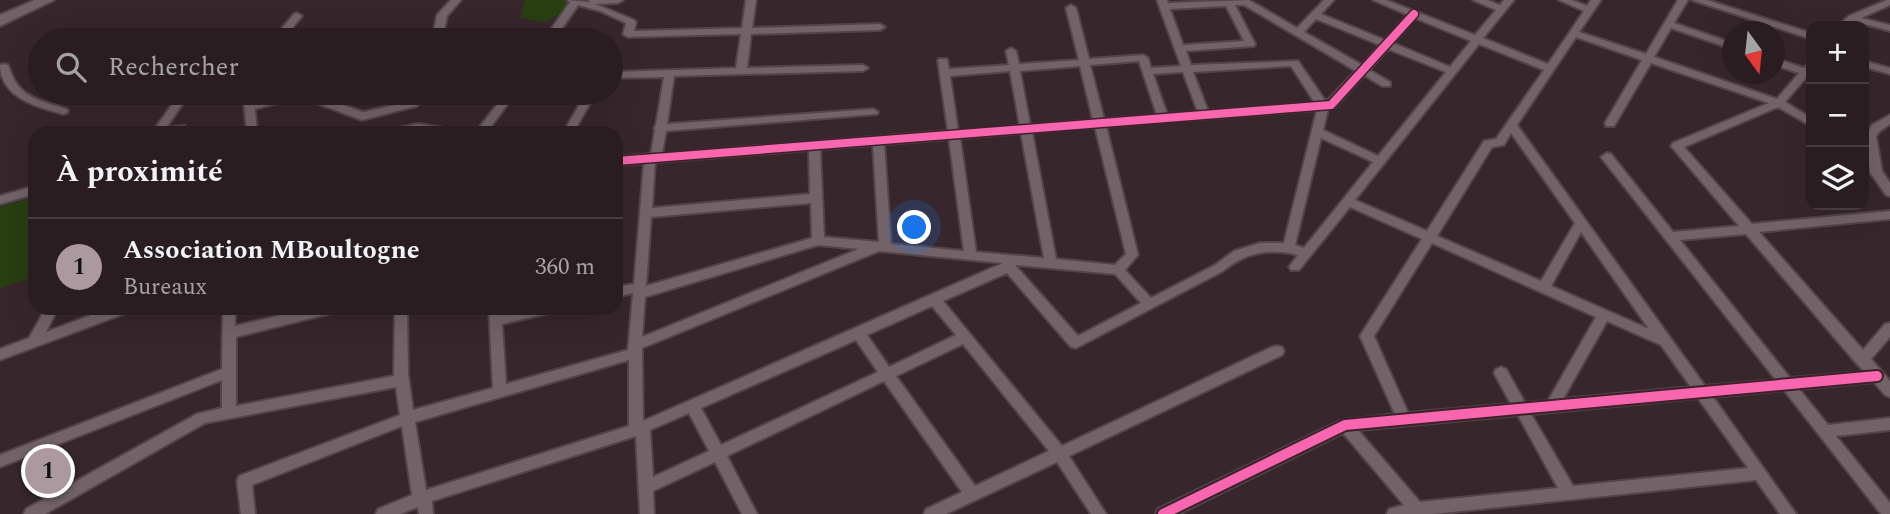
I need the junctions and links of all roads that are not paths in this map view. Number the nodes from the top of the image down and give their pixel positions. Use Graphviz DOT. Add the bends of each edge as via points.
graph roads {
  1 [pos="47,0"];
  2 [pos="456,0"];
  3 [pos="574,0"];
  4 [pos="618,0"];
  5 [pos="751,0"];
  6 [pos="1329,0"];
  7 [pos="1378,0"];
  8 [pos="1478,0"];
  9 [pos="1564,0"];
  10 [pos="1683,0"];
  11 [pos="1697,0"];
  12 [pos="1247,1"];
  13 [pos="1887,2"];
  14 [pos="1163,3"];
  15 [pos="1229,3"];
  16 [pos="1506,4"];
  17 [pos="1592,5"];
  18 [pos="1071,8"];
  19 [pos="1314,15"];
  20 [pos="1414,15"];
  21 [pos="297,16"];
  22 [pos="1852,18"];
  23 [pos="0,21"];
  24 [pos="1849,21"];
  25 [pos="1668,24"];
  26 [pos="880,27"];
  27 [pos="287,28"];
  28 [pos="439,28"];
  29 [pos="556,28"];
  30 [pos="1890,28"];
  31 [pos="747,31"];
  32 [pos="1298,32"];
  33 [pos="1573,33"];
  34 [pos="1806,34"];
  35 [pos="1477,40"];
  36 [pos="1722,43"];
  37 [pos="1387,44"];
  38 [pos="1180,48"];
  39 [pos="1011,51"];
  40 [pos="1648,58"];
  41 [pos="943,61"];
  42 [pos="1785,64"];
  43 [pos="1085,65"];
  44 [pos="1869,65"];
  45 [pos="4,67"];
  46 [pos="863,68"];
  47 [pos="1549,68"];
  48 [pos="1806,68"];
  49 [pos="1014,69"];
  50 [pos="1187,69"];
  51 [pos="1363,70"];
  52 [pos="1147,71"];
  53 [pos="1452,71"];
  54 [pos="1890,71"];
  55 [pos="741,72"];
  56 [pos="1806,72"];
  57 [pos="945,73"];
  58 [pos="623,75"];
  59 [pos="669,75"];
  60 [pos="3,81"];
  61 [pos="1387,84"];
  62 [pos="28,98"];
  63 [pos="1779,103"];
  64 [pos="47,105"];
  65 [pos="177,105"];
  66 [pos="257,105"];
  67 [pos="333,105"];
  68 [pos="409,105"];
  69 [pos="502,105"];
  70 [pos="584,105"];
  71 [pos="1323,106"];
  72 [pos="250,107"];
  73 [pos="63,111"];
  74 [pos="873,112"];
  75 [pos="1204,115"];
  76 [pos="1163,118"];
  77 [pos="1890,119"];
  78 [pos="1806,120"];
  79 [pos="1099,123"];
  80 [pos="1610,123"];
  81 [pos="1511,125"];
  82 [pos="164,126"];
  83 [pos="251,126"];
  84 [pos="485,126"];
  85 [pos="572,126"];
  86 [pos="659,128"];
  87 [pos="1026,129"];
  88 [pos="1317,132"];
  89 [pos="954,135"];
  90 [pos="878,141"];
  91 [pos="814,146"];
  92 [pos="1607,157"];
  93 [pos="653,158"];
  94 [pos="623,160"];
  95 [pos="1380,161"];
  96 [pos="1869,167"];
  97 [pos="1876,172"];
  98 [pos="1890,180"];
  99 [pos="28,192"];
  100 [pos="1890,192"];
  101 [pos="816,198"];
  102 [pos="0,200"];
  103 [pos="1348,201"];
  104 [pos="645,213"];
  105 [pos="1890,215"];
  106 [pos="1580,222"];
  107 [pos="1749,229"];
  108 [pos="1429,237"];
  109 [pos="1670,237"];
  110 [pos="818,241"];
  111 [pos="1289,246"];
  112 [pos="881,247"];
  113 [pos="1307,253"];
  114 [pos="971,256"];
  115 [pos="1010,264"];
  116 [pos="1051,264"];
  117 [pos="1295,267"];
  118 [pos="1118,270"];
  119 [pos="1544,288"];
  120 [pos="639,290"];
  121 [pos="623,291"];
  122 [pos="935,300"];
  123 [pos="1149,304"];
  124 [pos="1604,314"];
  125 [pos="48,315"];
  126 [pos="105,315"];
  127 [pos="229,315"];
  128 [pos="303,315"];
  129 [pos="401,315"];
  130 [pos="495,315"];
  131 [pos="1890,328"];
  132 [pos="229,333"];
  133 [pos="858,333"];
  134 [pos="965,337"];
  135 [pos="34,342"];
  136 [pos="1666,342"];
  137 [pos="635,349"];
  138 [pos="1277,351"];
  139 [pos="0,355"];
  140 [pos="1862,360"];
  141 [pos="229,372"];
  142 [pos="1501,373"];
  143 [pos="887,374"];
  144 [pos="1877,376"];
  145 [pos="401,380"];
  146 [pos="1787,384"];
  147 [pos="1890,391"];
  148 [pos="500,392"];
  149 [pos="1702,392"];
  150 [pos="692,405"];
  151 [pos="1552,406"];
  152 [pos="1522,409"];
  153 [pos="229,413"];
  154 [pos="407,418"];
  155 [pos="1405,420"];
  156 [pos="1890,424"];
  157 [pos="1345,425"];
  158 [pos="639,428"];
  159 [pos="1824,430"];
  160 [pos="718,453"];
  161 [pos="1059,453"];
  162 [pos="0,461"];
  163 [pos="1760,473"];
  164 [pos="646,487"];
  165 [pos="1569,493"];
  166 [pos="972,494"];
  167 [pos="422,498"];
  168 [pos="1419,512"];
  169 [pos="31,514"];
  170 [pos="248,514"];
  171 [pos="383,514"];
  172 [pos="426,514"];
  173 [pos="648,514"];
  174 [pos="750,514"];
  175 [pos="931,514"];
  176 [pos="1099,514"];
  177 [pos="1163,514"];
  178 [pos="1394,514"];
  179 [pos="1789,514"];
  180 [pos="1890,514"];
  1 -- 23 [label="main road"];
  2 -- 28 [label="street" via="442,15"];
  3 -- 4 [label="street"];
  3 -- 29 [label="street"];
  3 -- 31 [label="street" via="631,22 628,34"];
  5 -- 31 [label="street"];
  6 -- 19 [label="street"];
  7 -- 20 [label="street"];
  8 -- 16 [label="street"];
  9 -- 17 [label="street"];
  10 -- 25 [label="street"];
  11 -- 34 [label="street"];
  12 -- 15 [label="street"];
  12 -- 32 [label="street"];
  13 -- 22 [label="street"];
  14 -- 15 [label="street"];
  14 -- 38 [label="street"];
  15 -- 38 [label="street" via="1250,44"];
  16 -- 35 [label="street"];
  17 -- 33 [label="street"];
  18 -- 43 [label="street"];
  19 -- 32 [label="street"];
  19 -- 37 [label="street"];
  20 -- 35 [label="street"];
  20 -- 37 [label="street"];
  21 -- 27 [label="street"];
  22 -- 24 [label="street"];
  22 -- 30 [label="street"];
  25 -- 36 [label="street"];
  25 -- 40 [label="street"];
  26 -- 31 [label="street"];
  31 -- 55 [label="street"];
  32 -- 51 [label="street"];
  33 -- 40 [label="street"];
  33 -- 47 [label="street"];
  35 -- 47 [label="street"];
  35 -- 53 [label="street"];
  37 -- 51 [label="street"];
  37 -- 53 [label="street"];
  38 -- 50 [label="street"];
  39 -- 49 [label="street"];
  40 -- 63 [label="street"];
  40 -- 80 [label="street"];
  41 -- 57 [label="street"];
  42 -- 48 [label="street"];
  43 -- 49 [label="street"];
  43 -- 52 [label="street" via="1143,58"];
  43 -- 79 [label="street"];
  44 -- 54 [label="street"];
  45 -- 60 [label="street"];
  46 -- 55 [label="street"];
  47 -- 81 [label="street"];
  49 -- 57 [label="street"];
  49 -- 87 [label="street"];
  50 -- 52 [label="street"];
  50 -- 71 [label="street" via="1294,63"];
  50 -- 75 [label="street"];
  51 -- 61 [label="street"];
  51 -- 71 [label="street" via="1331,105"];
  52 -- 76 [label="street"];
  53 -- 95 [label="street"];
  55 -- 59 [label="street"];
  56 -- 63 [label="street"];
  57 -- 89 [label="street"];
  58 -- 59 [label="street"];
  59 -- 86 [label="street"];
  60 -- 62 [label="street"];
  63 -- 78 [label="street"];
  63 -- 107 [label="street" via="1677,146"];
  64 -- 73 [label="street"];
  65 -- 82 [label="street"];
  66 -- 72 [label="street"];
  67 -- 68 [label="street" via="362,116"];
  69 -- 84 [label="street"];
  70 -- 85 [label="street"];
  71 -- 75 [label="street"];
  71 -- 88 [label="street"];
  72 -- 83 [label="street"];
  74 -- 86 [label="street"];
  75 -- 76 [label="street"];
  76 -- 79 [label="street"];
  77 -- 97 [label="street" via="1871,136"];
  79 -- 87 [label="street"];
  79 -- 118 [label="street" via="1132,255"];
  81 -- 106 [label="street"];
  81 -- 108 [label="street" via="1500,142 1488,144"];
  86 -- 93 [label="street"];
  87 -- 89 [label="street"];
  87 -- 116 [label="street"];
  88 -- 95 [label="street"];
  88 -- 111 [label="street"];
  89 -- 90 [label="street"];
  89 -- 114 [label="street"];
  90 -- 91 [label="street"];
  90 -- 112 [label="street"];
  91 -- 93 [label="street"];
  91 -- 101 [label="street"];
  92 -- 109 [label="street"];
  93 -- 94 [label="street"];
  93 -- 104 [label="street"];
  95 -- 103 [label="street"];
  96 -- 97 [label="street"];
  97 -- 98 [label="street"];
  97 -- 100 [label="street"];
  99 -- 102 [label="street"];
  101 -- 104 [label="street"];
  101 -- 110 [label="street"];
  103 -- 108 [label="street"];
  103 -- 113 [label="street"];
  104 -- 120 [label="street"];
  105 -- 107 [label="street"];
  106 -- 119 [label="street"];
  106 -- 136 [label="street"];
  107 -- 109 [label="street"];
  107 -- 140 [label="street"];
  108 -- 119 [label="street"];
  108 -- 155 [label="street" via="1367,336"];
  109 -- 146 [label="street"];
  110 -- 112 [label="street"];
  110 -- 120 [label="street"];
  111 -- 113 [label="street"];
  111 -- 123 [label="street" via="1236,254 1219,268"];
  112 -- 114 [label="street"];
  112 -- 137 [label="street"];
  113 -- 117 [label="street"];
  114 -- 115 [label="street"];
  115 -- 116 [label="street"];
  115 -- 122 [label="street"];
  115 -- 123 [label="street" via="1076,342"];
  116 -- 118 [label="street"];
  118 -- 123 [label="street"];
  119 -- 124 [label="street"];
  120 -- 121 [label="street"];
  120 -- 137 [label="street"];
  122 -- 133 [label="street"];
  122 -- 134 [label="street"];
  124 -- 136 [label="street"];
  124 -- 151 [label="street"];
  125 -- 135 [label="street"];
  126 -- 135 [label="street"];
  127 -- 132 [label="street"];
  128 -- 132 [label="street"];
  129 -- 145 [label="street"];
  130 -- 148 [label="street"];
  131 -- 140 [label="street"];
  132 -- 141 [label="street"];
  133 -- 143 [label="street"];
  133 -- 150 [label="street"];
  134 -- 143 [label="street"];
  134 -- 161 [label="street"];
  135 -- 139 [label="street"];
  136 -- 149 [label="street"];
  137 -- 148 [label="street"];
  137 -- 158 [label="street"];
  138 -- 161 [label="street"];
  140 -- 144 [label="street"];
  141 -- 153 [label="street"];
  141 -- 162 [label="street"];
  142 -- 152 [label="street"];
  143 -- 160 [label="street"];
  143 -- 166 [label="street"];
  144 -- 146 [label="street"];
  144 -- 147 [label="street"];
  145 -- 153 [label="street"];
  145 -- 154 [label="street"];
  146 -- 149 [label="street"];
  146 -- 159 [label="street"];
  148 -- 154 [label="street"];
  149 -- 151 [label="street"];
  149 -- 163 [label="street"];
  150 -- 158 [label="street"];
  150 -- 160 [label="street"];
  151 -- 152 [label="street"];
  152 -- 155 [label="street"];
  152 -- 165 [label="street"];
  153 -- 169 [label="street" via="202,418"];
  154 -- 167 [label="street"];
  154 -- 170 [label="street" via="244,481"];
  155 -- 157 [label="street"];
  156 -- 159 [label="street"];
  157 -- 168 [label="street"];
  157 -- 177 [label="street"];
  158 -- 164 [label="street"];
  158 -- 167 [label="street"];
  159 -- 180 [label="street"];
  160 -- 164 [label="street"];
  160 -- 174 [label="street"];
  161 -- 166 [label="street"];
  161 -- 176 [label="street"];
  163 -- 165 [label="street"];
  163 -- 179 [label="street"];
  164 -- 173 [label="street"];
  165 -- 168 [label="street"];
  166 -- 175 [label="street"];
  167 -- 171 [label="street"];
  167 -- 172 [label="street"];
  168 -- 178 [label="street"];
}
